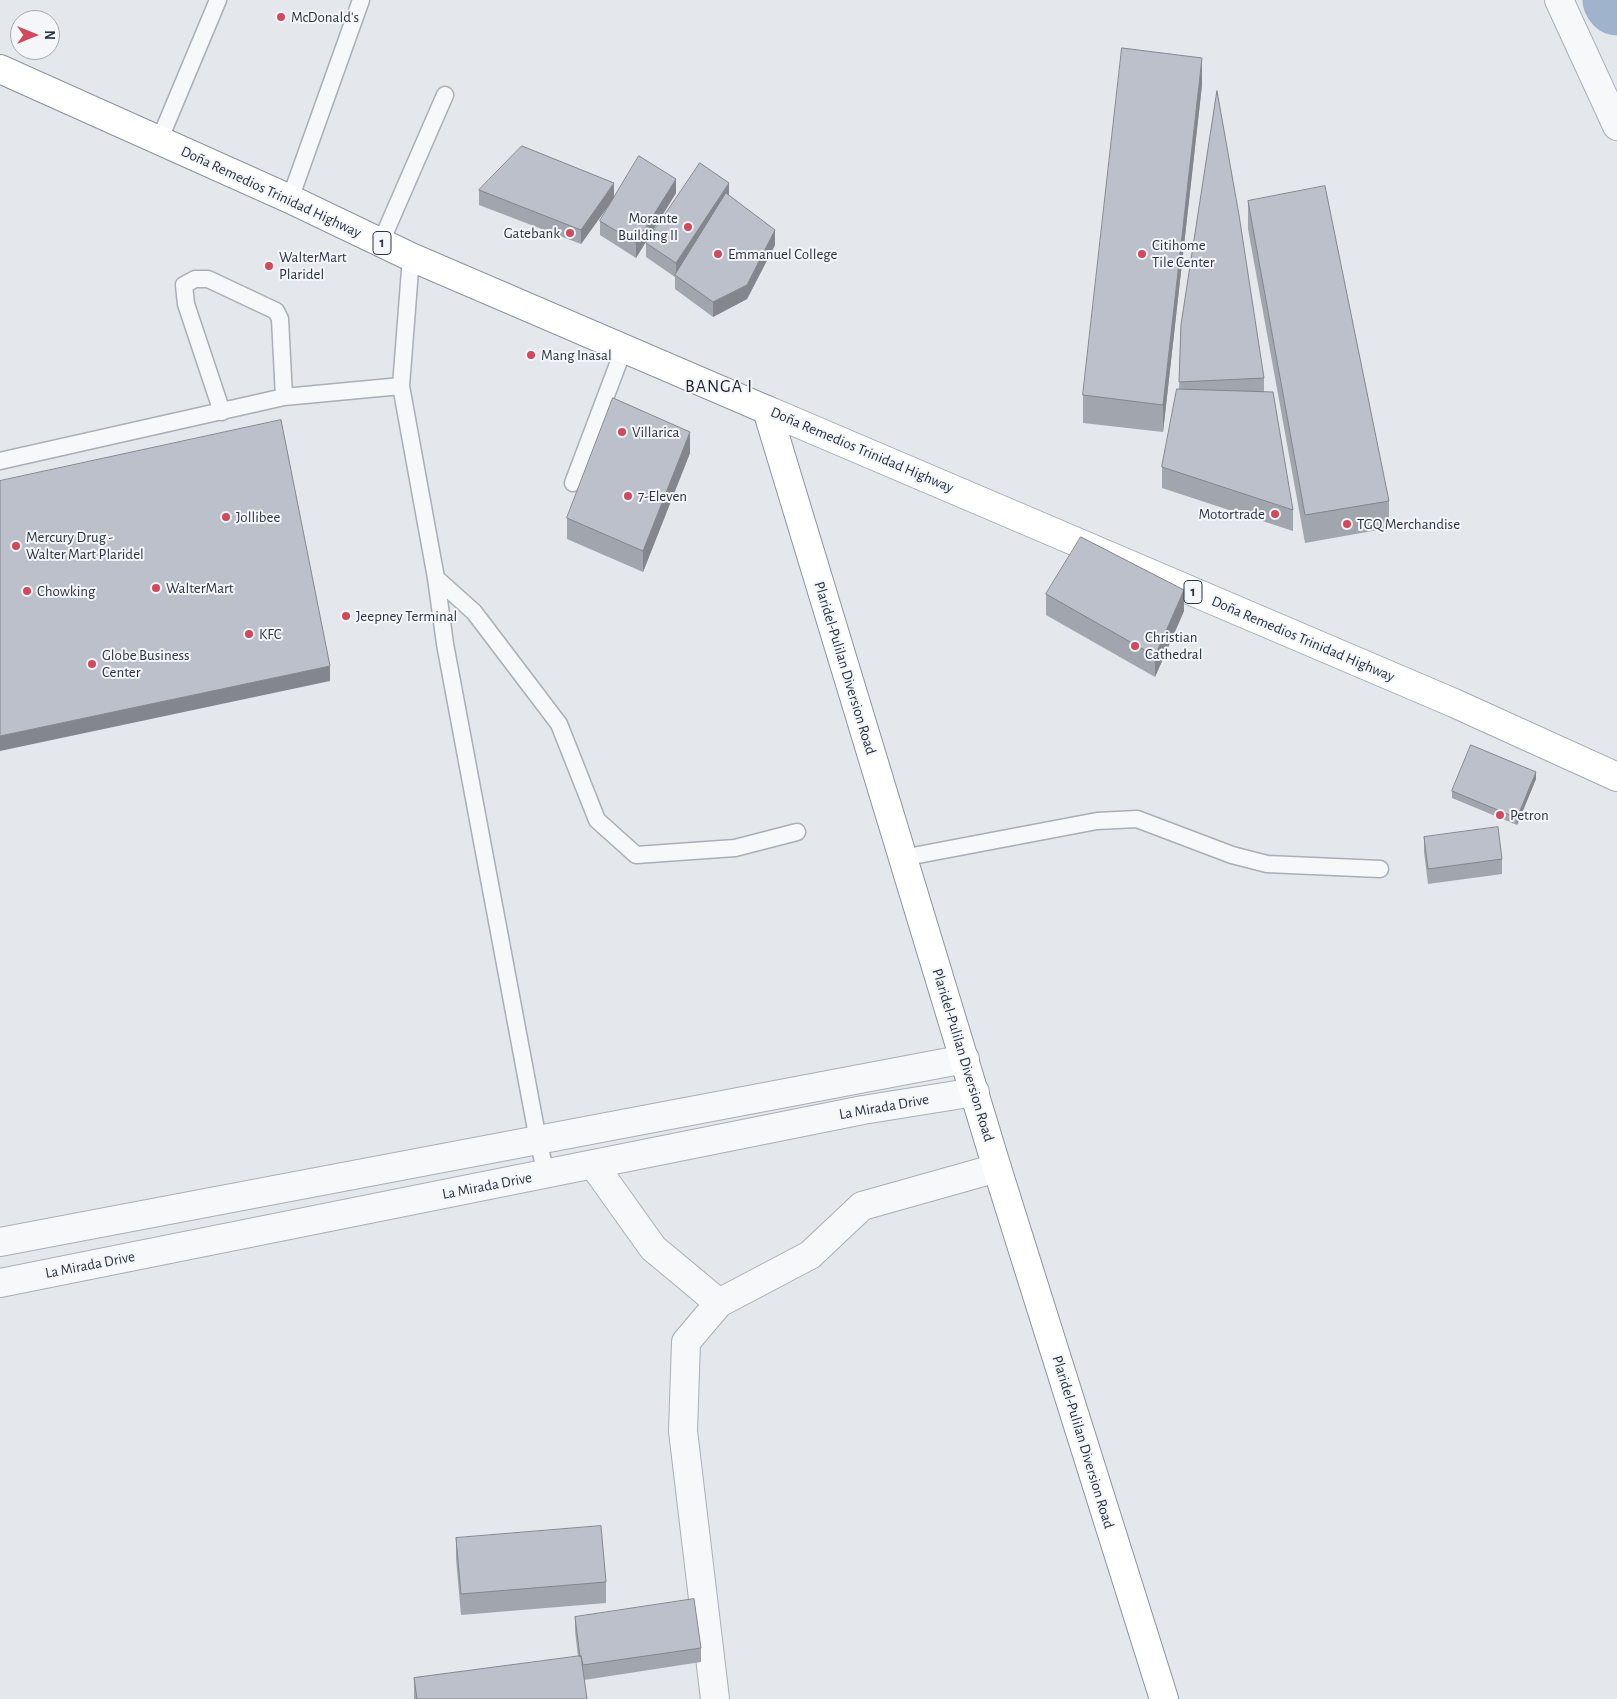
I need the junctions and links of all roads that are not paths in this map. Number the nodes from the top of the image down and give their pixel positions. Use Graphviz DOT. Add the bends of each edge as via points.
graph roads {
  1 [pos="218,0"];
  2 [pos="361,0"];
  3 [pos="1560,0"];
  4 [pos="0,69"];
  5 [pos="445,95"];
  6 [pos="1617,126"];
  7 [pos="159,141"];
  8 [pos="290,200"];
  9 [pos="381,242"];
  10 [pos="411,256"];
  11 [pos="624,348"];
  12 [pos="401,386"];
  13 [pos="284,396"];
  14 [pos="767,410"];
  15 [pos="222,412"];
  16 [pos="0,461"];
  17 [pos="573,483"];
  18 [pos="436,578"];
  19 [pos="1617,777"];
  20 [pos="797,832"];
  21 [pos="902,858"];
  22 [pos="1380,870"];
  23 [pos="965,1060"];
  24 [pos="858,1080"];
  25 [pos="974,1092"];
  26 [pos="863,1110"];
  27 [pos="538,1140"];
  28 [pos="593,1164"];
  29 [pos="997,1168"];
  30 [pos="546,1174"];
  31 [pos="0,1242"];
  32 [pos="0,1283"];
  33 [pos="719,1303"];
  34 [pos="715,1699"];
  35 [pos="1164,1699"];
  1 -- 7 [label="lane"];
  2 -- 8 [label="lane"];
  3 -- 6 [label="street"];
  4 -- 7 [label="main road, Doña Remedios Trinidad Highway / 1"];
  5 -- 9 [label="lane"];
  7 -- 8 [label="main road, Doña Remedios Trinidad Highway / 1"];
  8 -- 9 [label="main road, Doña Remedios Trinidad Highway / 1"];
  9 -- 10 [label="main road, Doña Remedios Trinidad Highway / 1"];
  10 -- 11 [label="main road, Doña Remedios Trinidad Highway / 1"];
  10 -- 12 [label="lane"];
  11 -- 14 [label="main road, Doña Remedios Trinidad Highway / 1"];
  11 -- 17 [label="lane"];
  12 -- 13 [label="lane"];
  12 -- 18 [label="lane"];
  13 -- 15 [label="lane"];
  13 -- 15 [label="lane" via="280,320 276,311 208,280 195,280 184,285 186,304"];
  14 -- 19 [label="main road, Doña Remedios Trinidad Highway / 1" via="1454,703"];
  14 -- 21 [label="main road, Plaridel-Pulilan Diversion Road"];
  15 -- 16 [label="lane"];
  18 -- 20 [label="lane" via="474,612 559,724 597,820 636,855 735,848"];
  18 -- 27 [label="lane" via="445,644"];
  21 -- 22 [label="lane" via="1097,821 1137,819 1232,855 1267,864"];
  21 -- 23 [label="main road, Plaridel-Pulilan Diversion Road"];
  23 -- 24 [label="street, La Mirada Drive"];
  23 -- 25 [label="main road, Plaridel-Pulilan Diversion Road"];
  24 -- 26 [label="street"];
  24 -- 27 [label="street, La Mirada Drive"];
  25 -- 26 [label="street, La Mirada Drive"];
  25 -- 29 [label="main road, Plaridel-Pulilan Diversion Road"];
  26 -- 28 [label="street, La Mirada Drive"];
  27 -- 30 [label="lane"];
  27 -- 31 [label="street, La Mirada Drive"];
  28 -- 30 [label="street, La Mirada Drive"];
  28 -- 33 [label="street" via="653,1248"];
  29 -- 33 [label="street" via="862,1206 810,1255"];
  29 -- 35 [label="main road, Plaridel-Pulilan Diversion Road"];
  30 -- 32 [label="street, La Mirada Drive"];
  33 -- 34 [label="street" via="686,1342 683,1431"];
}
